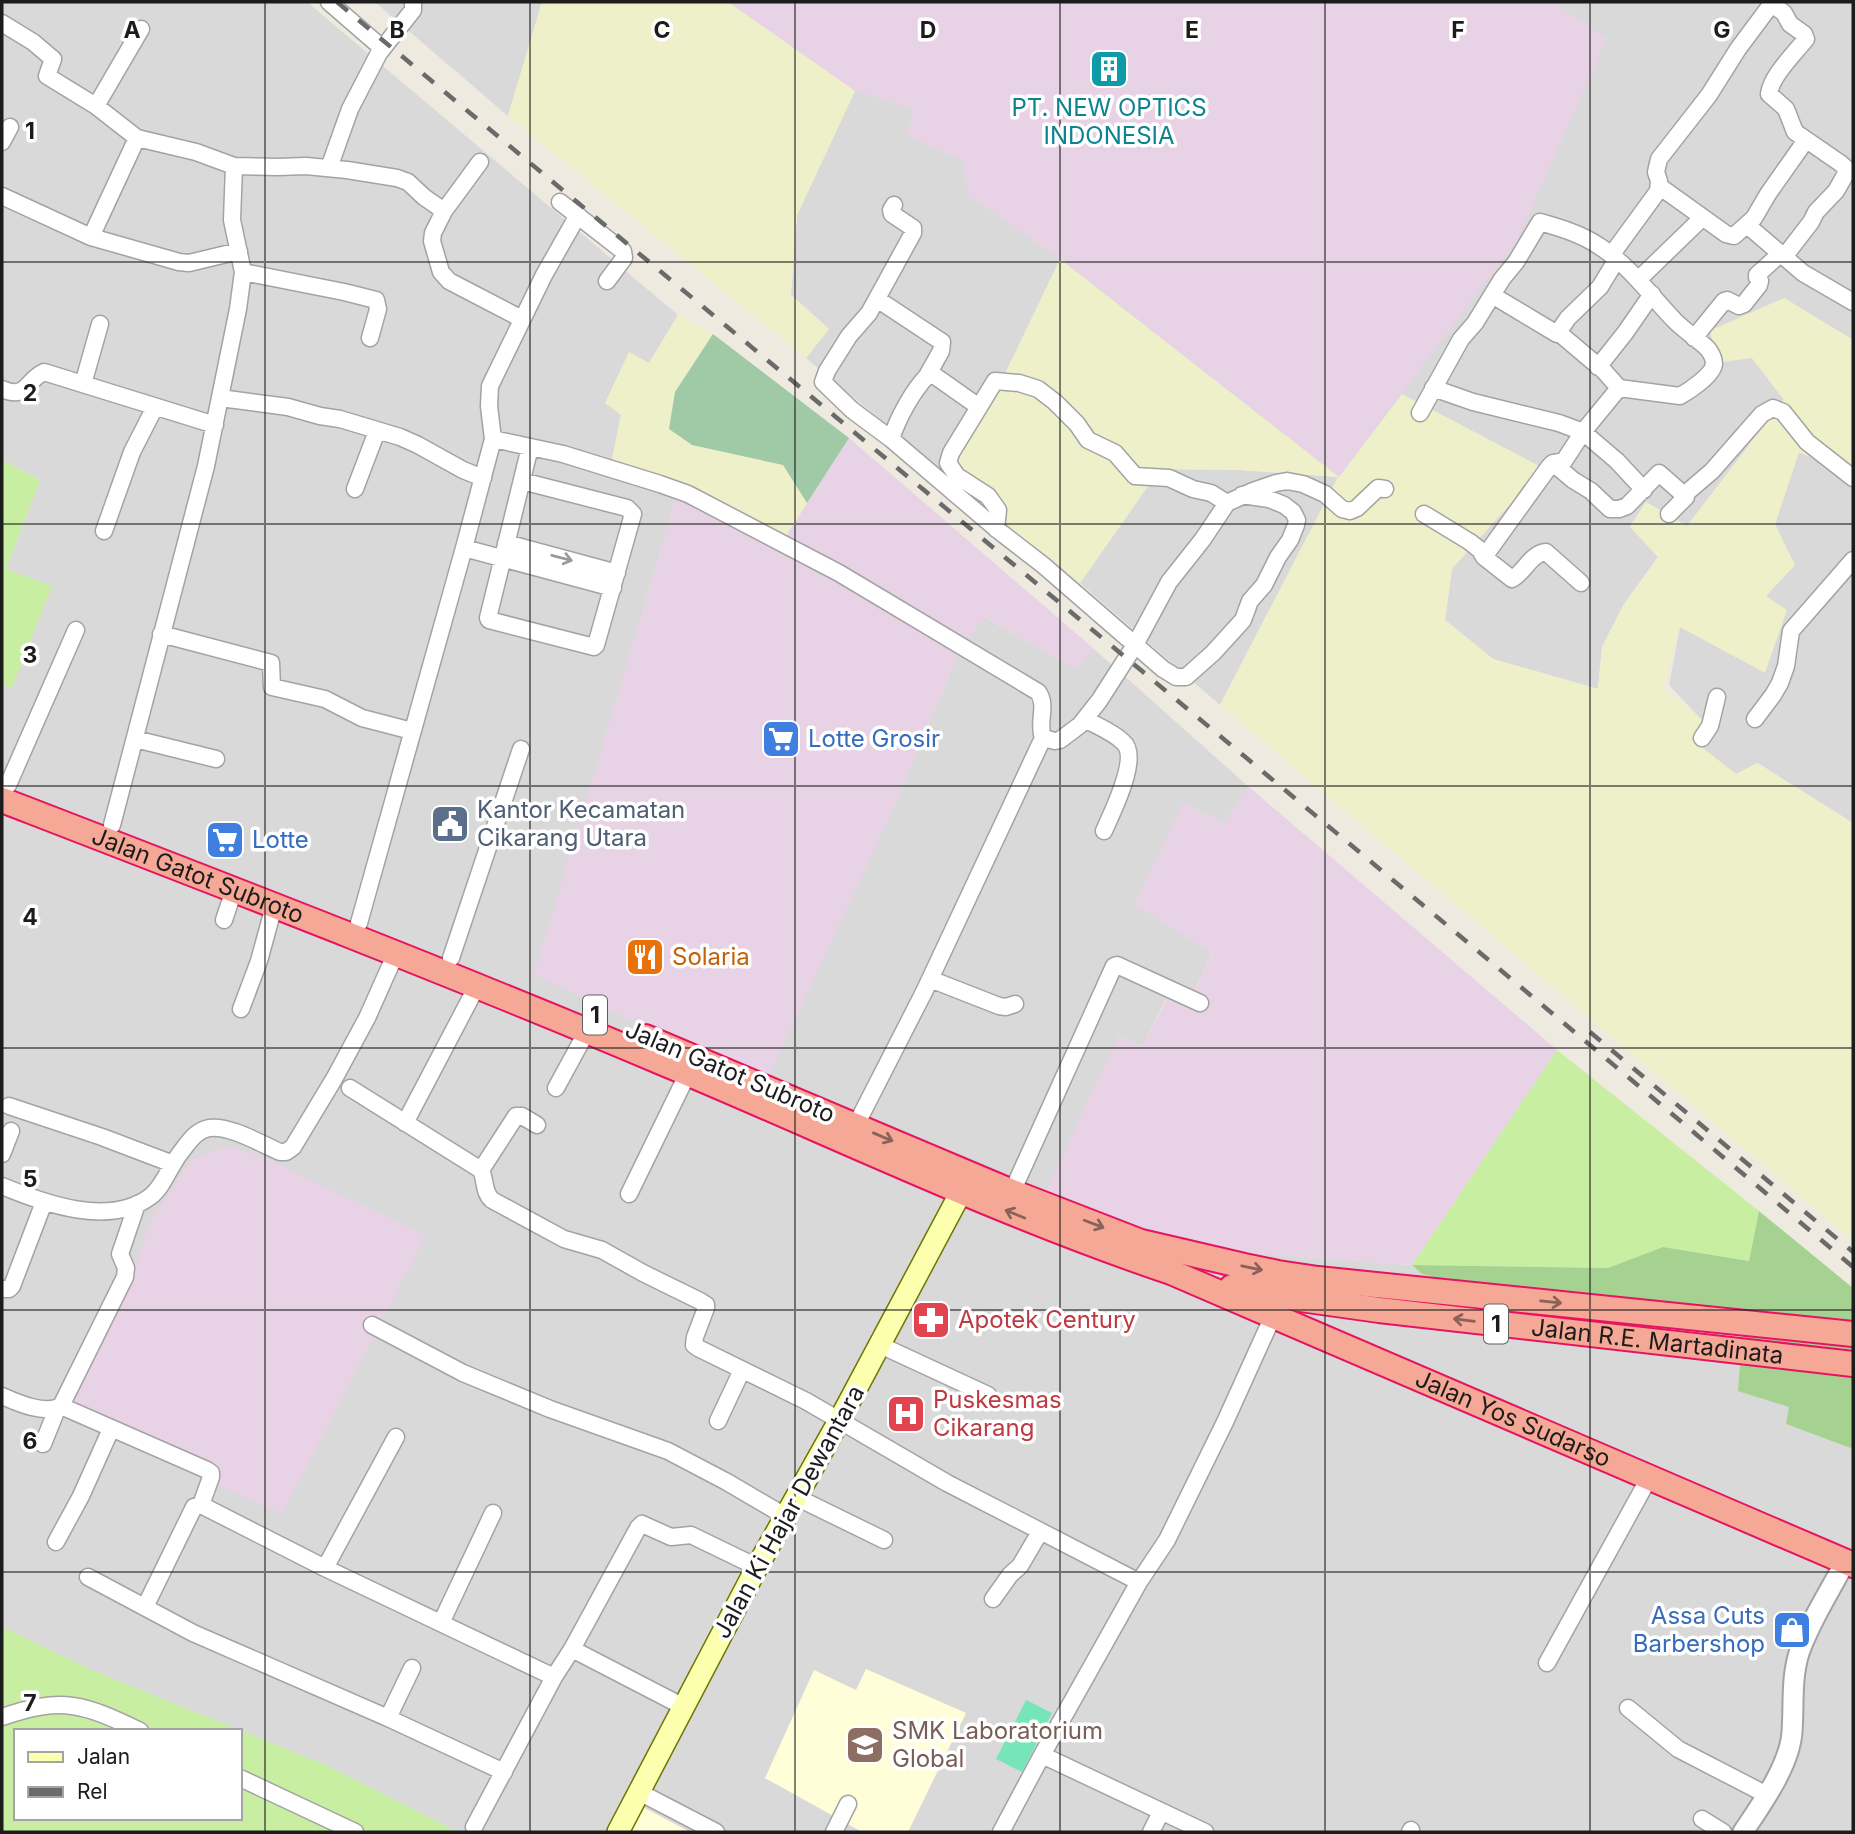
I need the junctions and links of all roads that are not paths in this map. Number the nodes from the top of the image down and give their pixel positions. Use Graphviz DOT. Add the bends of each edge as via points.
graph roads {
  1 [pos="329,2"];
  2 [pos="413,2"];
  3 [pos="1769,4"];
  4 [pos="2,23"];
  5 [pos="141,29"];
  6 [pos="382,48"];
  7 [pos="96,106"];
  8 [pos="10,127"];
  9 [pos="138,138"];
  10 [pos="1806,140"];
  11 [pos="2,142"];
  12 [pos="480,162"];
  13 [pos="234,166"];
  14 [pos="330,167"];
  15 [pos="1659,186"];
  16 [pos="2,196"];
  17 [pos="560,202"];
  18 [pos="894,205"];
  19 [pos="444,211"];
  20 [pos="578,215"];
  21 [pos="1702,218"];
  22 [pos="1748,225"];
  23 [pos="91,237"];
  24 [pos="239,251"];
  25 [pos="1782,256"];
  26 [pos="1615,257"];
  27 [pos="243,272"];
  28 [pos="1638,280"];
  29 [pos="607,281"];
  30 [pos="1651,294"];
  31 [pos="1492,295"];
  32 [pos="877,299"];
  33 [pos="1853,302"];
  34 [pos="522,319"];
  35 [pos="100,324"];
  36 [pos="1559,333"];
  37 [pos="370,338"];
  38 [pos="1694,338"];
  39 [pos="1598,367"];
  40 [pos="927,376"];
  41 [pos="83,384"];
  42 [pos="1433,388"];
  43 [pos="1619,388"];
  44 [pos="2,389"];
  45 [pos="220,398"];
  46 [pos="155,407"];
  47 [pos="979,407"];
  48 [pos="1420,413"];
  49 [pos="215,425"];
  50 [pos="377,431"];
  51 [pos="1583,432"];
  52 [pos="493,439"];
  53 [pos="891,439"];
  54 [pos="530,447"];
  55 [pos="1553,463"];
  56 [pos="482,478"];
  57 [pos="1853,478"];
  58 [pos="523,481"];
  59 [pos="355,489"];
  60 [pos="1385,489"];
  61 [pos="1644,490"];
  62 [pos="1684,495"];
  63 [pos="1234,499"];
  64 [pos="1424,514"];
  65 [pos="1669,514"];
  66 [pos="996,529"];
  67 [pos="104,531"];
  68 [pos="464,548"];
  69 [pos="505,551"];
  70 [pos="1484,557"];
  71 [pos="1853,560"];
  72 [pos="615,580"];
  73 [pos="1581,583"];
  74 [pos="76,629"];
  75 [pos="161,634"];
  76 [pos="1135,645"];
  77 [pos="1717,697"];
  78 [pos="1085,719"];
  79 [pos="1755,719"];
  80 [pos="412,732"];
  81 [pos="1043,738"];
  82 [pos="1702,738"];
  83 [pos="135,739"];
  84 [pos="521,749"];
  85 [pos="216,760"];
  86 [pos="4,789"];
  87 [pos="112,825"];
  88 [pos="1104,831"];
  89 [pos="234,890"];
  90 [pos="274,906"];
  91 [pos="224,920"];
  92 [pos="359,923"];
  93 [pos="396,953"];
  94 [pos="451,958"];
  95 [pos="930,979"];
  96 [pos="477,986"];
  97 [pos="1200,1003"];
  98 [pos="1015,1004"];
  99 [pos="241,1009"];
  100 [pos="587,1031"];
  101 [pos="688,1073"];
  102 [pos="350,1088"];
  103 [pos="556,1088"];
  104 [pos="9,1106"];
  105 [pos="405,1123"];
  106 [pos="537,1125"];
  107 [pos="856,1125"];
  108 [pos="12,1131"];
  109 [pos="2,1154"];
  110 [pos="173,1164"];
  111 [pos="481,1170"];
  112 [pos="2,1186"];
  113 [pos="961,1192"];
  114 [pos="1012,1192"];
  115 [pos="629,1194"];
  116 [pos="44,1202"];
  117 [pos="137,1204"];
  118 [pos="1178,1262"];
  119 [pos="2,1289"];
  120 [pos="1379,1310"];
  121 [pos="1273,1316"];
  122 [pos="372,1325"];
  123 [pos="1853,1334"];
  124 [pos="880,1345"];
  125 [pos="1359,1353"];
  126 [pos="1853,1364"];
  127 [pos="742,1370"];
  128 [pos="988,1395"];
  129 [pos="2,1396"];
  130 [pos="59,1408"];
  131 [pos="718,1421"];
  132 [pos="839,1421"];
  133 [pos="111,1429"];
  134 [pos="396,1437"];
  135 [pos="43,1444"];
  136 [pos="1649,1478"];
  137 [pos="201,1506"];
  138 [pos="790,1507"];
  139 [pos="493,1513"];
  140 [pos="1041,1532"];
  141 [pos="884,1540"];
  142 [pos="56,1542"];
  143 [pos="1849,1563"];
  144 [pos="757,1567"];
  145 [pos="325,1568"];
  146 [pos="88,1577"];
  147 [pos="1139,1582"];
  148 [pos="993,1599"];
  149 [pos="145,1608"];
  150 [pos="442,1623"];
  151 [pos="572,1649"];
  152 [pos="1547,1663"];
  153 [pos="412,1668"];
  154 [pos="554,1677"];
  155 [pos="684,1707"];
  156 [pos="1628,1708"];
  157 [pos="2,1717"];
  158 [pos="388,1718"];
  159 [pos="136,1729"];
  160 [pos="1042,1755"];
  161 [pos="504,1772"];
  162 [pos="242,1779"];
  163 [pos="639,1792"];
  164 [pos="1768,1795"];
  165 [pos="848,1804"];
  166 [pos="1161,1812"];
  167 [pos="1702,1819"];
  168 [pos="474,1827"];
  169 [pos="355,1832"];
  170 [pos="618,1832"];
  171 [pos="716,1832"];
  172 [pos="834,1832"];
  173 [pos="1002,1832"];
  174 [pos="1150,1832"];
  175 [pos="1205,1832"];
  176 [pos="1723,1832"];
  177 [pos="1743,1832"];
  1 -- 6 [label="street"];
  2 -- 6 [label="street" via="413,10"];
  3 -- 10 [label="street" via="1784,13 1806,38 1777,75 1769,94"];
  3 -- 15 [label="street" via="1709,95 1659,159"];
  4 -- 7 [label="street" via="53,59 47,76"];
  5 -- 7 [label="street"];
  6 -- 14 [label="street" via="350,109"];
  7 -- 9 [label="street"];
  8 -- 11 [label="street"];
  9 -- 13 [label="street"];
  9 -- 23 [label="street"];
  10 -- 22 [label="street"];
  10 -- 25 [label="street" via="1848,170"];
  12 -- 19 [label="street"];
  13 -- 14 [label="street"];
  13 -- 24 [label="street" via="232,220"];
  14 -- 19 [label="street" via="403,180"];
  15 -- 21 [label="street"];
  15 -- 26 [label="street"];
  16 -- 23 [label="street"];
  17 -- 20 [label="street"];
  18 -- 32 [label="street" via="892,214 914,230"];
  19 -- 34 [label="street" via="432,238 444,277"];
  20 -- 29 [label="street" via="623,251 624,258"];
  20 -- 34 [label="street"];
  21 -- 22 [label="street" via="1732,237"];
  21 -- 28 [label="street"];
  22 -- 25 [label="street"];
  23 -- 24 [label="street" via="189,263"];
  24 -- 27 [label="street"];
  25 -- 33 [label="street"];
  25 -- 38 [label="street" via="1757,275 1759,285 1744,304 1724,301"];
  26 -- 28 [label="street"];
  26 -- 31 [label="street" via="1586,238 1540,222"];
  26 -- 36 [label="street" via="1600,287"];
  27 -- 37 [label="street" via="376,300"];
  27 -- 45 [label="street"];
  28 -- 30 [label="street"];
  30 -- 38 [label="street"];
  30 -- 39 [label="street"];
  31 -- 36 [label="street"];
  31 -- 42 [label="street"];
  32 -- 40 [label="street" via="942,342"];
  32 -- 53 [label="street" via="823,382"];
  34 -- 52 [label="street" via="490,386"];
  35 -- 41 [label="street"];
  36 -- 39 [label="street"];
  38 -- 43 [label="street" via="1714,363 1711,372 1684,393 1675,397"];
  39 -- 43 [label="street"];
  40 -- 47 [label="street" via="935,376"];
  40 -- 53 [label="street"];
  41 -- 44 [label="street" via="44,372 22,391"];
  41 -- 46 [label="street"];
  42 -- 48 [label="street"];
  42 -- 51 [label="street"];
  43 -- 51 [label="street"];
  45 -- 49 [label="street"];
  45 -- 50 [label="street" via="288,407"];
  46 -- 49 [label="street"];
  46 -- 67 [label="street" via="132,452"];
  47 -- 63 [label="street" via="995,381 1030,385 1055,402 1088,440 1115,453 1135,476 1169,478"];
  47 -- 66 [label="street" via="948,463 957,476 991,499 998,510"];
  49 -- 75 [label="street"];
  50 -- 56 [label="street" via="409,440"];
  50 -- 59 [label="street"];
  51 -- 55 [label="street" via="1564,461"];
  51 -- 61 [label="street"];
  52 -- 54 [label="street"];
  52 -- 56 [label="street"];
  53 -- 66 [label="street"];
  54 -- 58 [label="street"];
  54 -- 81 [label="street" via="676,489 839,573 1038,692"];
  55 -- 61 [label="street" via="1610,509 1627,506"];
  55 -- 70 [label="street"];
  56 -- 68 [label="street"];
  57 -- 62 [label="street" via="1807,442 1783,412 1773,408"];
  58 -- 69 [label="street"];
  58 -- 72 [label="street" via="631,511"];
  60 -- 63 [label="street" via="1378,488 1350,512 1325,494 1287,481"];
  61 -- 62 [label="street" via="1659,473"];
  62 -- 65 [label="street"];
  63 -- 76 [label="street" via="1169,582"];
  63 -- 76 [label="street" via="1269,499 1284,505 1297,520 1243,620 1186,677 1172,676"];
  64 -- 70 [label="street" via="1470,541"];
  66 -- 76 [label="street"];
  68 -- 69 [label="street"];
  68 -- 80 [label="street"];
  69 -- 72 [label="street"];
  69 -- 72 [label="street" via="489,620 594,647"];
  70 -- 73 [label="street" via="1514,579 1533,557 1546,552"];
  71 -- 79 [label="street" via="1791,631 1780,682"];
  74 -- 86 [label="street"];
  75 -- 80 [label="street" via="271,663 272,687 325,699 362,718"];
  75 -- 83 [label="street"];
  76 -- 78 [label="street"];
  77 -- 82 [label="street"];
  78 -- 81 [label="street" via="1060,740"];
  78 -- 88 [label="street" via="1128,750 1124,782"];
  80 -- 92 [label="street"];
  81 -- 95 [label="street"];
  83 -- 85 [label="street"];
  83 -- 87 [label="street"];
  84 -- 94 [label="street"];
  86 -- 87 [label="highway, Jalan Gatot Subroto / 1"];
  86 -- 89 [label="highway, Jalan Gatot Subroto / 1"];
  87 -- 92 [label="highway, Jalan Gatot Subroto / 1"];
  89 -- 90 [label="highway, Jalan Gatot Subroto / 1"];
  89 -- 91 [label="street"];
  90 -- 93 [label="highway, Jalan Gatot Subroto / 1"];
  90 -- 99 [label="street"];
  92 -- 94 [label="highway, Jalan Gatot Subroto / 1"];
  93 -- 96 [label="highway, Jalan Gatot Subroto / 1"];
  93 -- 110 [label="street" via="368,1018 293,1147 280,1152 234,1132 209,1128 197,1132"];
  94 -- 107 [label="highway, Jalan Gatot Subroto / 1"];
  95 -- 98 [label="street" via="999,1006"];
  95 -- 107 [label="street"];
  96 -- 100 [label="highway, Jalan Gatot Subroto / 1"];
  96 -- 105 [label="street"];
  97 -- 114 [label="street" via="1114,965"];
  100 -- 101 [label="highway, Jalan Gatot Subroto / 1"];
  100 -- 103 [label="street"];
  101 -- 113 [label="highway, Jalan Gatot Subroto / 1"];
  101 -- 115 [label="street"];
  102 -- 105 [label="street"];
  104 -- 110 [label="street"];
  105 -- 111 [label="street"];
  106 -- 111 [label="street" via="516,1116"];
  107 -- 114 [label="highway, Jalan Gatot Subroto / 1, one-way"];
  108 -- 109 [label="street"];
  110 -- 117 [label="street" via="153,1195"];
  111 -- 127 [label="street" via="492,1200 706,1305 694,1345"];
  112 -- 116 [label="street"];
  118 -- 113 [label="highway, Jalan Gatot Subroto / 1, one-way" via="1099,1248"];
  113 -- 124 [label="main road, Jalan Ki Hajar Dewantara"];
  114 -- 118 [label="highway, Jalan Gatot Subroto / 1, one-way" via="1141,1242"];
  116 -- 117 [label="street" via="107,1212"];
  116 -- 119 [label="street" via="12,1286"];
  117 -- 130 [label="street" via="120,1254 125,1278"];
  118 -- 120 [label="highway, Jalan R.E. Martadinata / 1" via="1272,1295"];
  118 -- 121 [label="highway, Jalan Yos Sudarso / 1"];
  118 -- 123 [label="highway, Jalan R.E. Martadinata / 1, one-way"];
  120 -- 125 [label="highway" via="1353,1325"];
  126 -- 120 [label="highway, Jalan R.E. Martadinata / 1, one-way"];
  121 -- 125 [label="highway, Jalan Yos Sudarso / 1"];
  121 -- 147 [label="street" via="1167,1540"];
  122 -- 138 [label="street" via="463,1373 668,1451 727,1482"];
  124 -- 128 [label="street"];
  124 -- 132 [label="main road, Jalan Ki Hajar Dewantara"];
  125 -- 136 [label="highway, Jalan Yos Sudarso / 1"];
  127 -- 131 [label="street"];
  127 -- 132 [label="street"];
  129 -- 130 [label="street" via="37,1407"];
  130 -- 133 [label="street"];
  130 -- 135 [label="street"];
  132 -- 138 [label="main road, Jalan Ki Hajar Dewantara"];
  132 -- 140 [label="street"];
  133 -- 137 [label="street" via="211,1473"];
  133 -- 142 [label="street"];
  134 -- 145 [label="street"];
  136 -- 143 [label="highway, Jalan Yos Sudarso / 1"];
  136 -- 152 [label="street"];
  137 -- 145 [label="street"];
  137 -- 149 [label="street" via="194,1507"];
  138 -- 141 [label="street"];
  138 -- 144 [label="main road, Jalan Ki Hajar Dewantara"];
  139 -- 150 [label="street"];
  140 -- 147 [label="street"];
  140 -- 148 [label="street"];
  143 -- 164 [label="street" via="1800,1652 1789,1749"];
  144 -- 151 [label="street" via="691,1535 671,1537 642,1524"];
  144 -- 155 [label="main road, Jalan Ki Hajar Dewantara"];
  145 -- 150 [label="street"];
  146 -- 149 [label="street"];
  147 -- 160 [label="street"];
  149 -- 158 [label="street"];
  150 -- 154 [label="street"];
  151 -- 154 [label="street"];
  151 -- 155 [label="street"];
  153 -- 158 [label="street"];
  154 -- 161 [label="street"];
  155 -- 163 [label="main road, Jalan Ki Hajar Dewantara"];
  156 -- 164 [label="street" via="1678,1749"];
  157 -- 159 [label="street" via="30,1707 62,1704 80,1706"];
  158 -- 161 [label="street"];
  160 -- 166 [label="street"];
  160 -- 173 [label="street"];
  161 -- 168 [label="street"];
  162 -- 169 [label="street"];
  163 -- 170 [label="main road, Jalan Ki Hajar Dewantara"];
  163 -- 171 [label="street"];
  164 -- 177 [label="street"];
  165 -- 172 [label="street"];
  166 -- 174 [label="street"];
  166 -- 175 [label="street"];
  167 -- 176 [label="street"];
}
